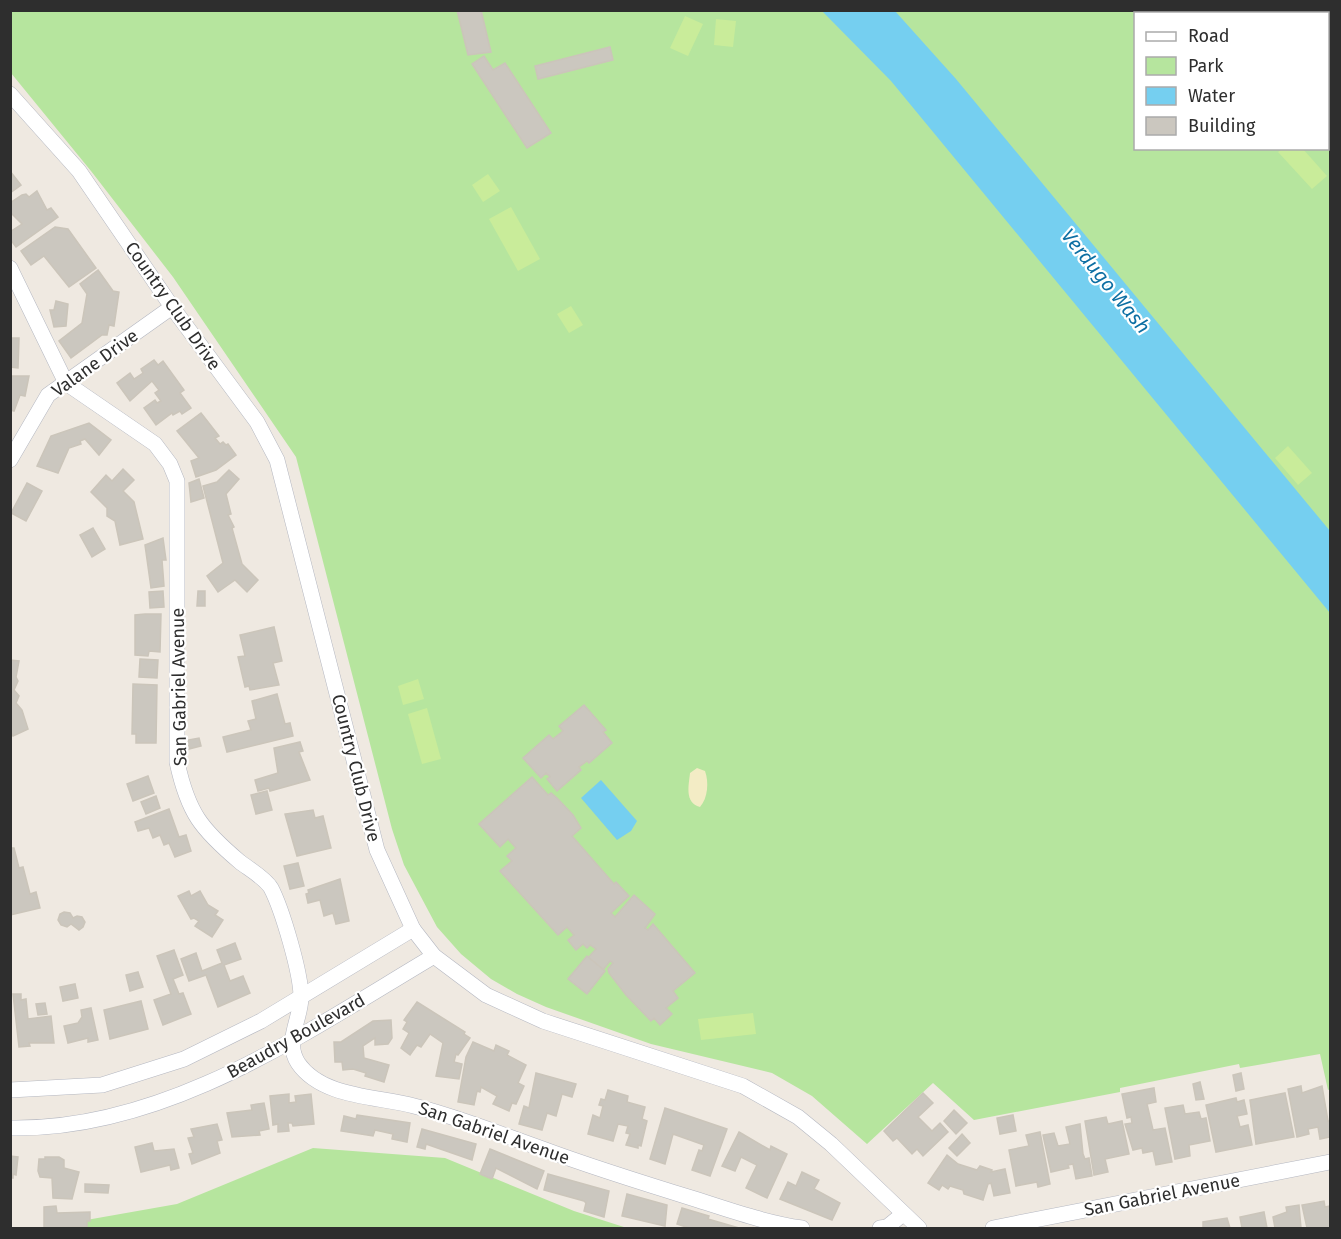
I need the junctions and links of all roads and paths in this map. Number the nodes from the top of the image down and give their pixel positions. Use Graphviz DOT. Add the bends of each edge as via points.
graph roads {
  1 [pos="10,94"];
  2 [pos="10,268"];
  3 [pos="172,307"];
  4 [pos="66,383"];
  5 [pos="10,460"];
  6 [pos="413,929"];
  7 [pos="434,956"];
  8 [pos="301,997"];
  9 [pos="292,1041"];
  10 [pos="10,1090"];
  11 [pos="10,1128"];
  12 [pos="1330,1162"];
  13 [pos="903,1214"];
  14 [pos="802,1228"];
  15 [pos="880,1228"];
  16 [pos="919,1228"];
  17 [pos="993,1228"];
  1 -- 3 [label="street, Country Club Drive" via="78,171"];
  2 -- 4 [label="street, San Gabriel Avenue"];
  3 -- 4 [label="street, Valane Drive"];
  3 -- 6 [label="street, Country Club Drive" via="256,422 278,460 377,850"];
  4 -- 5 [label="street, Valane Drive" via="48,395"];
  4 -- 8 [label="street, San Gabriel Avenue" via="155,444 177,481 177,762 183,788 207,833 270,886 285,921"];
  6 -- 7 [label="street, Country Club Drive"];
  6 -- 8 [label="street, Beaudry Boulevard"];
  7 -- 9 [label="street, Beaudry Boulevard"];
  7 -- 13 [label="street, Country Club Drive" via="486,995 543,1021 743,1086 798,1117"];
  8 -- 9 [label="street, San Gabriel Avenue"];
  8 -- 10 [label="street, Beaudry Boulevard" via="184,1059 102,1085"];
  9 -- 11 [label="street, Beaudry Boulevard" via="255,1063 163,1100 86,1122"];
  9 -- 14 [label="street, San Gabriel Avenue" via="297,1062 310,1076 329,1086 460,1118 587,1165"];
  12 -- 17 [label="street, San Gabriel Avenue"];
  13 -- 15 [label="street"];
  13 -- 16 [label="street, Country Club Drive"];
}
